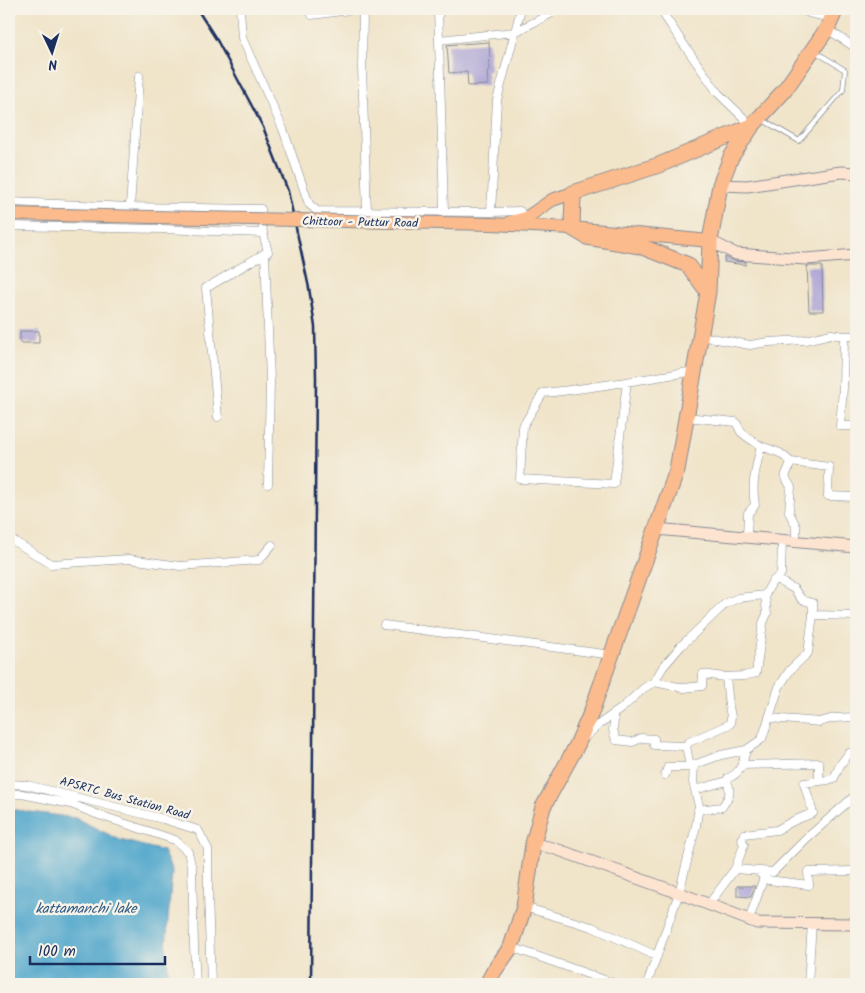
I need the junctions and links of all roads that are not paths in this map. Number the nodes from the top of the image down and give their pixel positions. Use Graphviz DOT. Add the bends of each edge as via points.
graph roads {
  1 [pos="240,9"];
  2 [pos="357,9"];
  3 [pos="363,9"];
  4 [pos="438,9"];
  5 [pos="521,9"];
  6 [pos="560,9"];
  7 [pos="660,9"];
  8 [pos="801,9"];
  9 [pos="312,15"];
  10 [pos="831,19"];
  11 [pos="515,32"];
  12 [pos="439,40"];
  13 [pos="856,48"];
  14 [pos="812,49"];
  15 [pos="139,76"];
  16 [pos="756,122"];
  17 [pos="856,173"];
  18 [pos="720,185"];
  19 [pos="573,193"];
  20 [pos="9,202"];
  21 [pos="130,207"];
  22 [pos="444,211"];
  23 [pos="367,212"];
  24 [pos="9,214"];
  25 [pos="494,220"];
  26 [pos="528,223"];
  27 [pos="9,226"];
  28 [pos="572,228"];
  29 [pos="264,233"];
  30 [pos="710,241"];
  31 [pos="268,252"];
  32 [pos="856,255"];
  33 [pos="708,292"];
  34 [pos="700,336"];
  35 [pos="844,336"];
  36 [pos="856,336"];
  37 [pos="694,371"];
  38 [pos="627,382"];
  39 [pos="218,417"];
  40 [pos="686,417"];
  41 [pos="856,426"];
  42 [pos="761,446"];
  43 [pos="791,462"];
  44 [pos="268,484"];
  45 [pos="856,497"];
  46 [pos="656,529"];
  47 [pos="747,537"];
  48 [pos="9,538"];
  49 [pos="782,541"];
  50 [pos="796,542"];
  51 [pos="272,545"];
  52 [pos="856,547"];
  53 [pos="776,578"];
  54 [pos="765,595"];
  55 [pos="813,615"];
  56 [pos="856,616"];
  57 [pos="384,625"];
  58 [pos="612,654"];
  59 [pos="726,677"];
  60 [pos="654,682"];
  61 [pos="612,715"];
  62 [pos="856,717"];
  63 [pos="768,718"];
  64 [pos="577,745"];
  65 [pos="686,746"];
  66 [pos="746,750"];
  67 [pos="856,752"];
  68 [pos="742,765"];
  69 [pos="692,766"];
  70 [pos="665,775"];
  71 [pos="819,780"];
  72 [pos="727,781"];
  73 [pos="9,784"];
  74 [pos="695,790"];
  75 [pos="9,794"];
  76 [pos="856,795"];
  77 [pos="698,810"];
  78 [pos="533,844"];
  79 [pos="735,869"];
  80 [pos="757,871"];
  81 [pos="856,871"];
  82 [pos="764,877"];
  83 [pos="679,893"];
  84 [pos="709,904"];
  85 [pos="524,907"];
  86 [pos="749,920"];
  87 [pos="812,923"];
  88 [pos="856,924"];
  89 [pos="511,947"];
  90 [pos="657,956"];
  91 [pos="491,978"];
  92 [pos="196,984"];
  93 [pos="212,984"];
  94 [pos="479,984"];
  95 [pos="616,984"];
  96 [pos="647,984"];
  97 [pos="808,984"];
  1 -- 23 [label="street" via="242,38 283,129 309,204 317,211"];
  2 -- 9 [label="street"];
  3 -- 23 [label="street"];
  4 -- 12 [label="street"];
  5 -- 11 [label="street"];
  6 -- 11 [label="street"];
  7 -- 16 [label="street" via="718,93"];
  8 -- 10 [label="street"];
  10 -- 13 [label="street"];
  10 -- 14 [label="highway"];
  11 -- 12 [label="street"];
  11 -- 25 [label="street" via="497,100"];
  12 -- 22 [label="street"];
  14 -- 16 [label="highway" via="784,91"];
  14 -- 16 [label="lane" via="845,70 843,90 799,141"];
  15 -- 21 [label="street"];
  16 -- 18 [label="highway" via="731,157"];
  16 -- 19 [label="highway" via="659,165"];
  17 -- 18 [label="street" via="841,172 747,186"];
  18 -- 30 [label="highway"];
  19 -- 26 [label="main road" via="552,200"];
  19 -- 28 [label="highway"];
  20 -- 21 [label="street"];
  21 -- 29 [label="street" via="261,209"];
  22 -- 23 [label="street"];
  22 -- 25 [label="street"];
  24 -- 25 [label="main road, Chittoor - Puttur Road, bridge"];
  25 -- 26 [label="main road, Chittoor - Puttur Road"];
  26 -- 28 [label="main road, Chittoor - Puttur Road"];
  27 -- 29 [label="street"];
  28 -- 30 [label="main road, Chittoor - Puttur Road"];
  28 -- 33 [label="highway" via="587,237 640,246 688,265"];
  29 -- 31 [label="street"];
  30 -- 32 [label="street" via="736,254 806,259"];
  30 -- 33 [label="highway"];
  31 -- 39 [label="street" via="206,288"];
  31 -- 44 [label="street" via="265,254 270,380"];
  33 -- 34 [label="highway"];
  34 -- 35 [label="street" via="750,345 831,334"];
  34 -- 37 [label="highway"];
  35 -- 36 [label="street"];
  35 -- 41 [label="street" via="840,426"];
  37 -- 38 [label="street"];
  37 -- 40 [label="highway"];
  38 -- 38 [label="street" via="614,484 520,479 523,426 543,393"];
  40 -- 42 [label="street" via="736,422 747,437"];
  40 -- 46 [label="highway" via="677,470"];
  42 -- 43 [label="street" via="780,453"];
  42 -- 47 [label="street" via="754,475 756,505 748,513"];
  43 -- 45 [label="street" via="829,467 828,496"];
  43 -- 50 [label="street" via="785,477 791,487 789,512 796,526"];
  46 -- 47 [label="street"];
  46 -- 58 [label="highway"];
  47 -- 49 [label="street"];
  48 -- 51 [label="street" via="51,564 129,559 180,566 259,560"];
  49 -- 50 [label="street"];
  49 -- 53 [label="street" via="781,574"];
  50 -- 52 [label="street"];
  53 -- 54 [label="street"];
  53 -- 55 [label="street" via="794,589 802,600 813,603"];
  54 -- 59 [label="street" via="767,614 756,673"];
  54 -- 60 [label="street" via="738,598 725,604 681,646"];
  55 -- 56 [label="street"];
  55 -- 63 [label="street" via="808,653 790,670 779,687"];
  57 -- 58 [label="street"];
  58 -- 64 [label="highway" via="592,713"];
  59 -- 60 [label="street" via="702,674 702,686 684,688"];
  59 -- 65 [label="street" via="730,724 688,742"];
  60 -- 61 [label="street"];
  61 -- 64 [label="street"];
  61 -- 65 [label="street" via="616,740 654,739 654,745"];
  62 -- 63 [label="street" via="820,722"];
  63 -- 66 [label="street" via="762,739"];
  64 -- 78 [label="highway" via="543,807"];
  65 -- 69 [label="street"];
  66 -- 68 [label="street"];
  66 -- 69 [label="street"];
  67 -- 71 [label="street" via="849,753 834,778"];
  68 -- 71 [label="street" via="820,763"];
  68 -- 72 [label="street"];
  69 -- 70 [label="street" via="668,767"];
  69 -- 74 [label="street"];
  71 -- 79 [label="street" via="804,783 813,813 777,830 744,834 744,845"];
  72 -- 74 [label="street"];
  72 -- 77 [label="street" via="729,797 722,807"];
  73 -- 93 [label="street, APSRTC Bus Station Road" via="27,784 198,830 208,850"];
  74 -- 77 [label="street"];
  75 -- 92 [label="street, APSRTC Bus Station Road" via="71,804 174,840 188,852 192,870"];
  76 -- 80 [label="street" via="773,872"];
  77 -- 83 [label="street"];
  78 -- 83 [label="street" via="553,848"];
  78 -- 85 [label="highway"];
  79 -- 80 [label="street"];
  79 -- 84 [label="street"];
  80 -- 82 [label="street"];
  81 -- 82 [label="street" via="808,872 808,885"];
  82 -- 86 [label="street"];
  83 -- 84 [label="street"];
  83 -- 90 [label="street"];
  84 -- 86 [label="street"];
  85 -- 89 [label="highway"];
  85 -- 90 [label="street" via="592,927"];
  86 -- 87 [label="street"];
  87 -- 88 [label="street"];
  87 -- 97 [label="street"];
  89 -- 91 [label="highway"];
  89 -- 95 [label="street"];
  90 -- 96 [label="street"];
  91 -- 94 [label="highway"];
}
